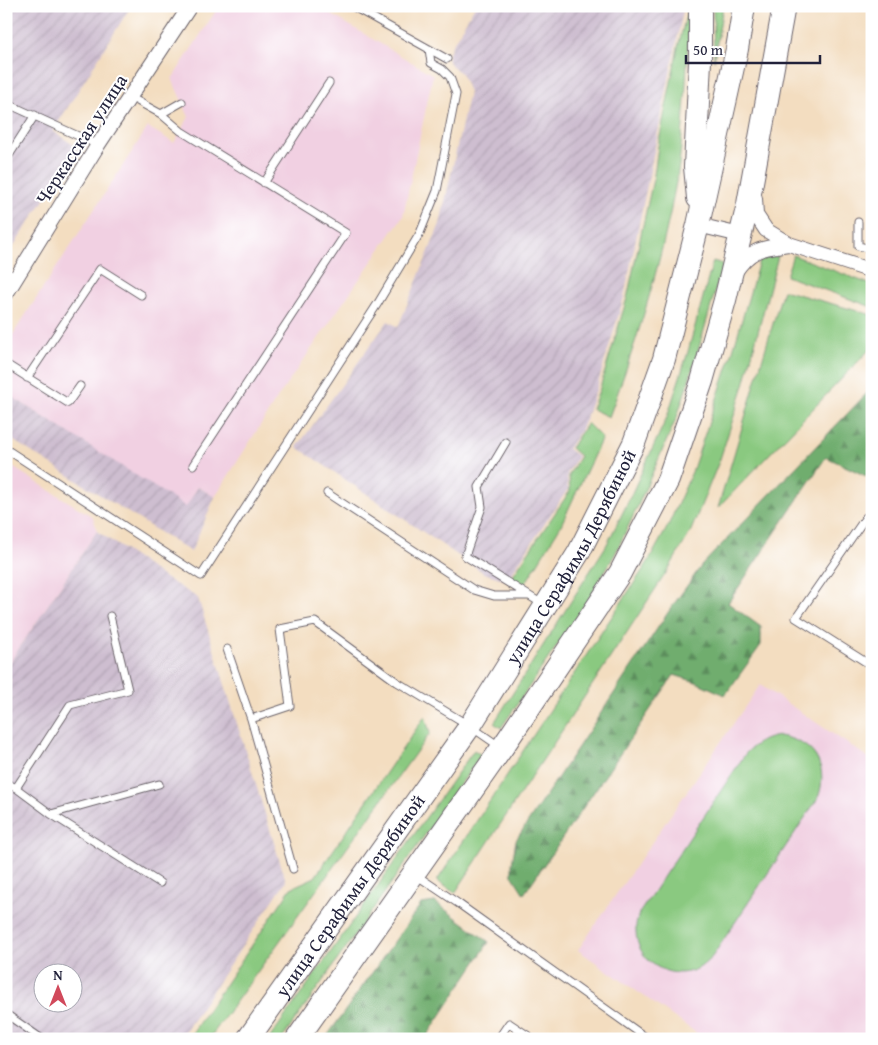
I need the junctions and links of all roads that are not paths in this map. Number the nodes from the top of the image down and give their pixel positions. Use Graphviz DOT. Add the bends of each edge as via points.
graph roads {
  1 [pos="190,6"];
  2 [pos="352,6"];
  3 [pos="700,6"];
  4 [pos="744,6"];
  5 [pos="784,6"];
  6 [pos="429,50"];
  7 [pos="447,59"];
  8 [pos="329,83"];
  9 [pos="130,97"];
  10 [pos="182,102"];
  11 [pos="6,103"];
  12 [pos="161,114"];
  13 [pos="35,115"];
  14 [pos="98,145"];
  15 [pos="6,160"];
  16 [pos="754,173"];
  17 [pos="264,183"];
  18 [pos="698,222"];
  19 [pos="858,222"];
  20 [pos="740,235"];
  21 [pos="789,244"];
  22 [pos="872,249"];
  23 [pos="872,271"];
  24 [pos="11,275"];
  25 [pos="731,277"];
  26 [pos="6,294"];
  27 [pos="141,295"];
  28 [pos="6,364"];
  29 [pos="27,378"];
  30 [pos="80,386"];
  31 [pos="506,442"];
  32 [pos="6,449"];
  33 [pos="193,465"];
  34 [pos="327,493"];
  35 [pos="872,519"];
  36 [pos="536,601"];
  37 [pos="110,616"];
  38 [pos="227,649"];
  39 [pos="872,666"];
  40 [pos="251,719"];
  41 [pos="470,726"];
  42 [pos="502,748"];
  43 [pos="6,783"];
  44 [pos="159,784"];
  45 [pos="16,788"];
  46 [pos="51,814"];
  47 [pos="293,869"];
  48 [pos="414,874"];
  49 [pos="160,883"];
  50 [pos="6,1014"];
  51 [pos="42,1039"];
  52 [pos="248,1039"];
  53 [pos="297,1039"];
  54 [pos="498,1039"];
  55 [pos="532,1039"];
  56 [pos="648,1039"];
  1 -- 9 [label="street, Черкасская улица"];
  2 -- 6 [label="lane"];
  3 -- 18 [label="main road" via="695,167"];
  4 -- 18 [label="main road, улица Серафимы Дерябиной"];
  5 -- 16 [label="main road, улица Серафимы Дерябиной"];
  6 -- 7 [label="lane"];
  6 -- 32 [label="lane" via="431,64 450,78 456,94 437,191 420,233 201,576"];
  8 -- 17 [label="lane"];
  9 -- 12 [label="lane"];
  9 -- 14 [label="street, Черкасская улица"];
  10 -- 12 [label="lane"];
  11 -- 13 [label="lane"];
  12 -- 17 [label="lane" via="181,131"];
  13 -- 14 [label="lane"];
  13 -- 15 [label="lane"];
  14 -- 24 [label="street, Черкасская улица"];
  16 -- 20 [label="main road, улица Серафимы Дерябиной"];
  16 -- 21 [label="street" via="756,215 766,230"];
  17 -- 33 [label="lane" via="346,233"];
  18 -- 20 [label="street"];
  18 -- 36 [label="main road, улица Серафимы Дерябиной" via="664,359 634,443 579,552"];
  19 -- 22 [label="lane" via="858,246"];
  20 -- 25 [label="main road, улица Серафимы Дерябиной"];
  21 -- 23 [label="street"];
  21 -- 25 [label="street" via="751,253"];
  24 -- 26 [label="street, Черкасская улица"];
  25 -- 42 [label="main road, улица Серафимы Дерябиной" via="702,381 668,480 620,572"];
  27 -- 29 [label="lane" via="100,269"];
  28 -- 29 [label="lane"];
  29 -- 30 [label="lane" via="68,404"];
  31 -- 36 [label="lane" via="479,487 482,507 465,556"];
  34 -- 36 [label="lane" via="474,590"];
  35 -- 39 [label="lane" via="866,517 796,618"];
  36 -- 41 [label="main road, улица Серафимы Дерябиной"];
  37 -- 45 [label="lane" via="128,690 70,705"];
  38 -- 40 [label="lane"];
  40 -- 41 [label="lane" via="290,706 280,629 314,622 402,686"];
  40 -- 47 [label="lane"];
  41 -- 42 [label="lane"];
  41 -- 52 [label="main road, улица Серафимы Дерябиной"];
  42 -- 48 [label="main road, улица Серафимы Дерябиной"];
  43 -- 45 [label="lane"];
  44 -- 46 [label="lane"];
  45 -- 46 [label="lane"];
  46 -- 49 [label="lane"];
  48 -- 53 [label="main road, улица Серафимы Дерябиной"];
  48 -- 56 [label="lane"];
  50 -- 51 [label="lane"];
  54 -- 55 [label="lane" via="509,1023"];
}
